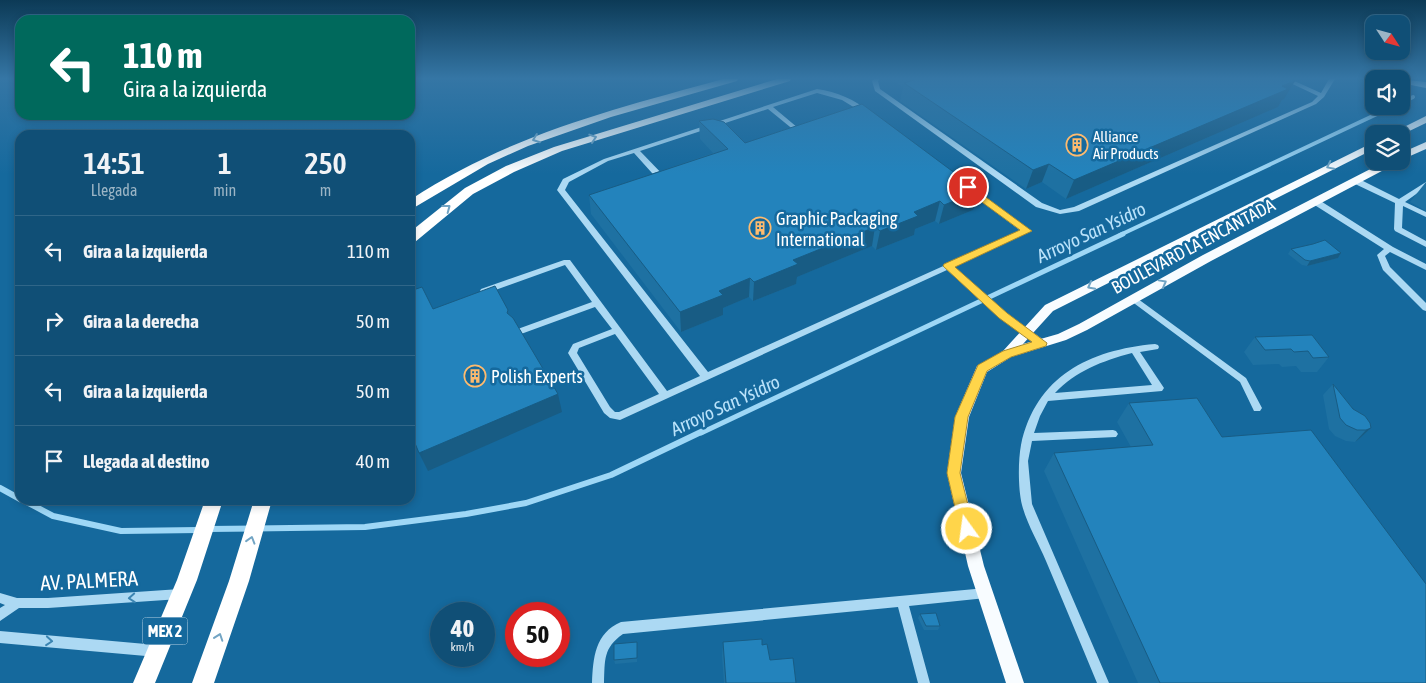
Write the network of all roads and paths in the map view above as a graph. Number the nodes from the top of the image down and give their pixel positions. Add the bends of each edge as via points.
1 (623, 111) edge
2 (680, 111) edge
3 (757, 111) edge
4 (774, 111) edge
5 (865, 111) edge
6 (907, 111) edge
7 (1296, 111) edge
8 (872, 116) edge
9 (1426, 119) edge
10 (1410, 127) edge
11 (805, 136) edge
12 (1426, 144) edge
13 (1365, 149) edge
14 (635, 150) junction
15 (1410, 152) edge
16 (1377, 170) edge
17 (957, 179) edge
18 (1356, 181) junction
19 (666, 182) edge
20 (1426, 184) edge
21 (415, 202) edge
22 (1316, 202) junction
23 (1399, 203) junction
24 (1426, 215) edge
25 (415, 235) edge
26 (1426, 244) edge
27 (1390, 249) junction
28 (948, 266) junction
29 (1426, 267) edge
30 (479, 293) edge
31 (1134, 299) junction
32 (597, 303) junction
33 (1426, 308) edge
34 (617, 330) junction
35 (518, 332) edge
36 (1025, 332) junction
37 (1042, 343) junction
38 (1155, 347) dead end
39 (1134, 349) junction
40 (1007, 354) junction
41 (706, 377) junction
42 (665, 395) junction
43 (1045, 398) junction
44 (1257, 408) dead end
45 (1113, 434) dead end
46 (1028, 437) junction
47 (212, 505) edge
48 (262, 505) edge
49 (184, 587) junction
50 (986, 593) junction
51 (0, 598) edge
52 (902, 601) junction
53 (17, 603) junction
54 (0, 615) edge
55 (0, 637) edge
56 (157, 651) junction
57 (144, 683) edge
58 (203, 683) edge
59 (598, 683) edge
60 (924, 683) edge
61 (1015, 683) edge
62 (1103, 683) edge

1 -> 21 highway via 532,141 433,189
25 -> 2 highway via 469,191 518,166 558,149
3 - 14 street
4 - 11 street
5 - 8 street
6 - 7 street via 1038,205 1060,212 1076,209
9 - 10 main road
12 - 15 main road
13 -> 36 main road, BOULEVARD LA ENCANTADA via 1049,308
14 - 19 street
14 - 41 street via 606,160 566,181 561,190
16 - 18 main road, BOULEVARD LA ENCANTADA
17 - 28 street via 1027,231
18 - 22 main road, BOULEVARD LA ENCANTADA
18 - 23 street
20 - 23 street
22 - 27 street
31 -> 22 main road, BOULEVARD LA ENCANTADA
23 - 24 street
23 - 26 street via 1398,229
27 - 29 street
27 - 33 street via 1380,255 1386,268
28 - 36 street
28 - 41 street
30 - 32 street via 567,262
31 - 37 main road, BOULEVARD LA ENCANTADA via 1083,328
31 - 44 street via 1243,380
32 - 34 street
32 - 35 street
34 - 42 street
34 - 42 street via 576,346 572,353 607,410 620,416
36 - 37 street
36 - 40 main road, BOULEVARD LA ENCANTADA
37 - 40 main road, BOULEVARD LA ENCANTADA
38 - 39 street
39 - 43 street via 1103,356 1064,378
39 - 43 street via 1159,388
40 - 50 main road, BOULEVARD LA ENCANTADA via 982,368 962,417 954,473 976,566
41 - 42 street
43 - 46 street
45 - 46 street
46 - 62 street via 1023,461 1027,504
47 - 49 highway, MEX 2
58 -> 48 highway
49 -> 53 street, AV. PALMERA via 48,603
49 - 56 highway, MEX 2
50 - 52 street
50 - 61 main road, BOULEVARD LA ENCANTADA
51 - 53 street, AV. PALMERA
52 - 59 street via 621,628 606,638 599,659
52 - 60 street
53 - 54 street
55 -> 56 street
56 - 57 highway, MEX 2

